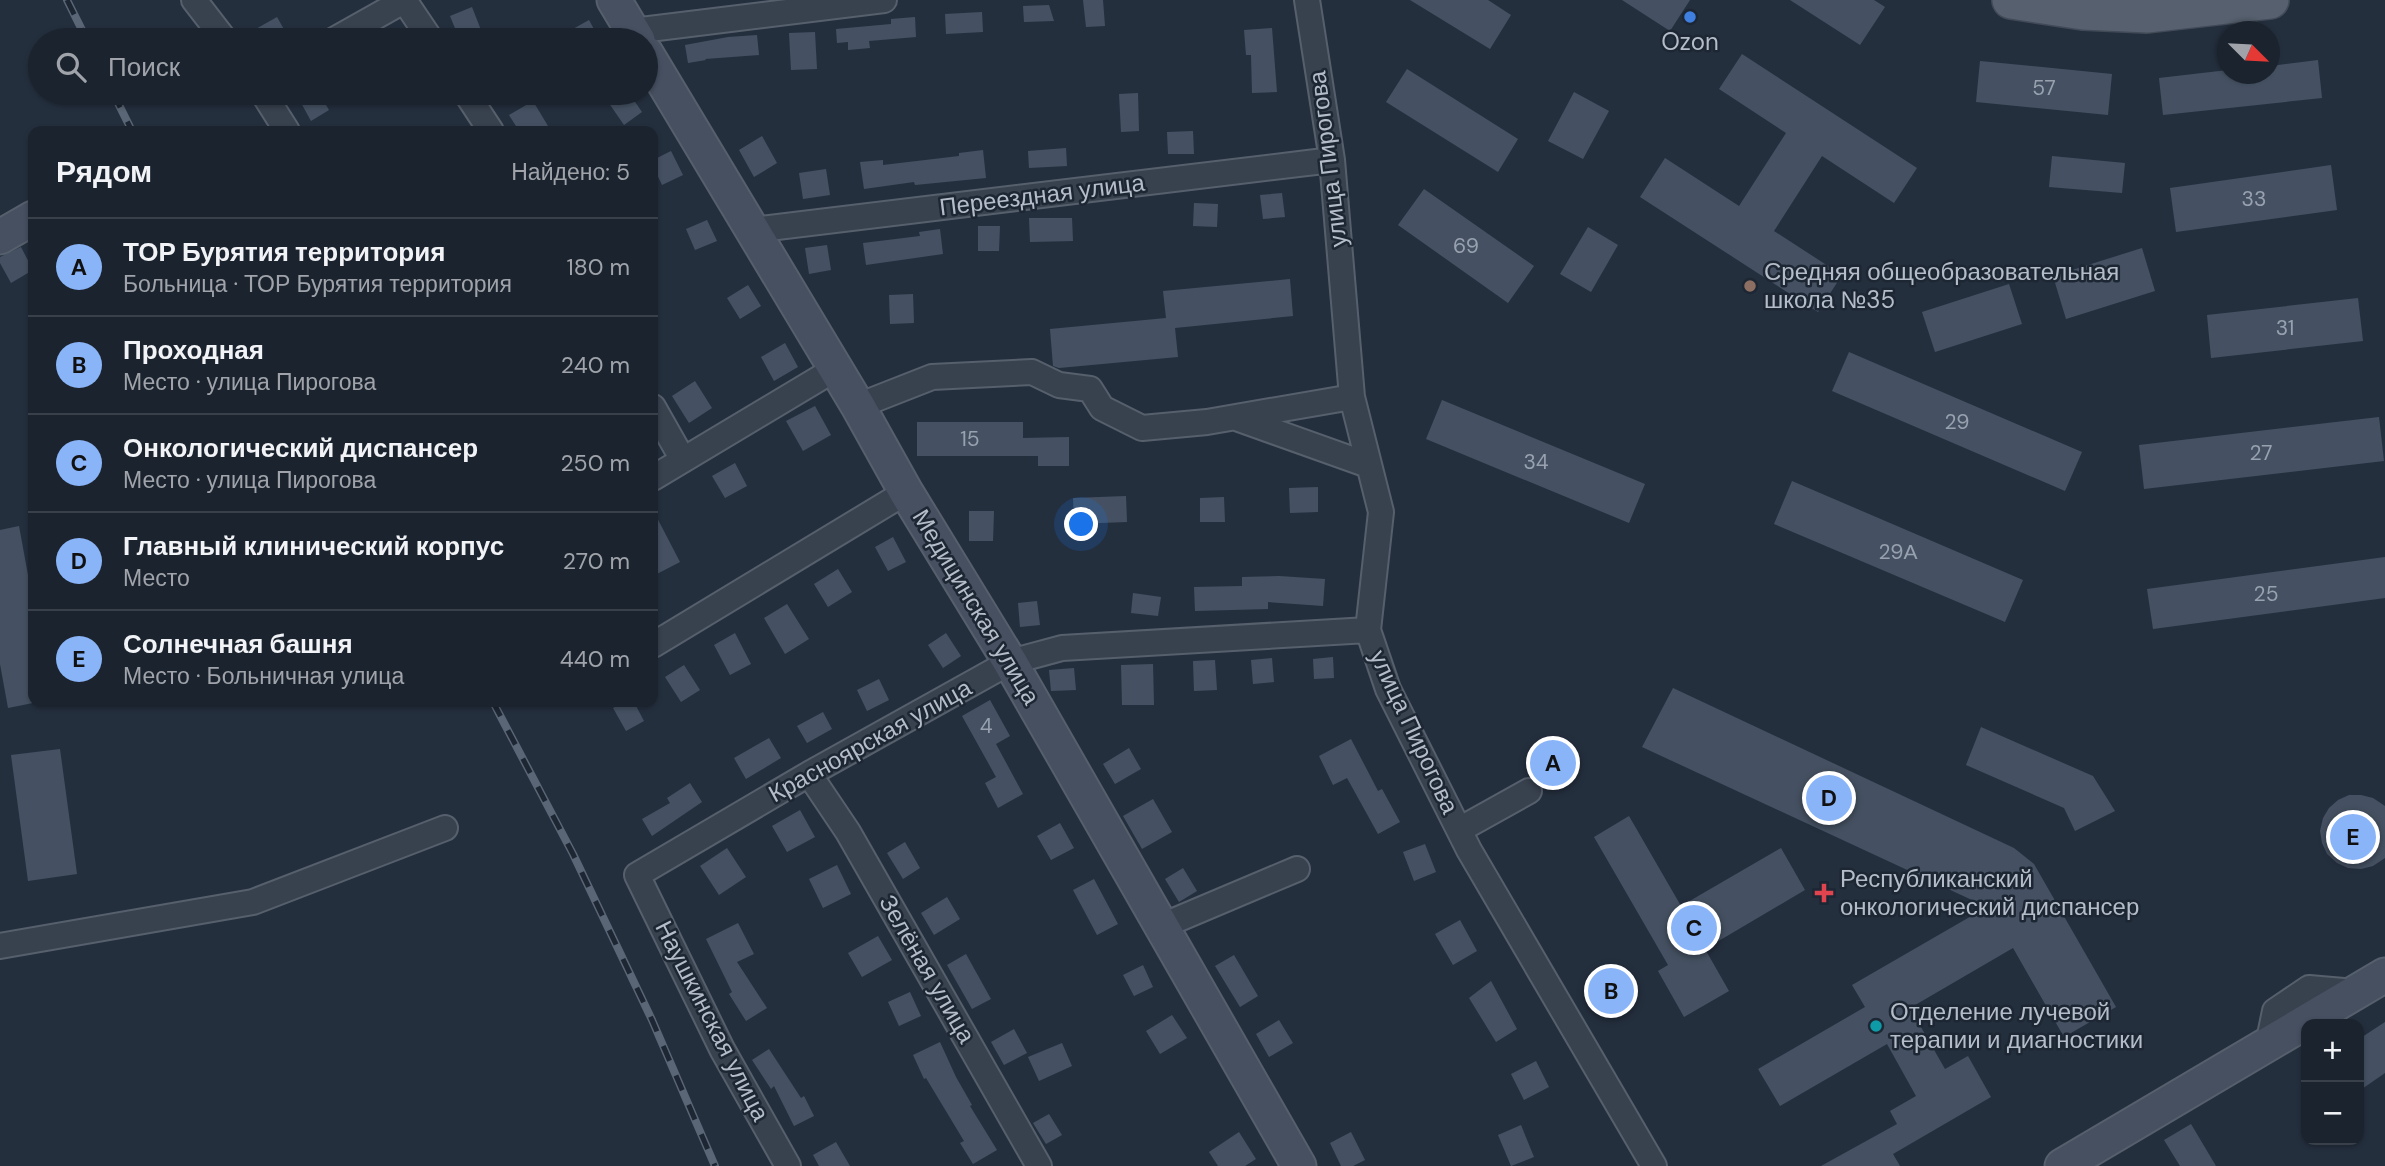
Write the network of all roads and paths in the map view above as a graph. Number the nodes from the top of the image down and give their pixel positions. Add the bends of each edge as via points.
1 (194, 0) edge
2 (405, 0) edge
3 (614, 0) edge
4 (884, 0) edge
5 (1307, 0) edge
6 (2011, 0) edge
7 (2270, 0) edge
8 (216, 28) edge
9 (355, 28) edge
10 (423, 28) edge
11 (631, 28) edge
12 (658, 38) edge
13 (658, 72) edge
14 (271, 105) edge
15 (474, 105) edge
16 (284, 126) edge
17 (488, 126) edge
18 (1332, 160) junction
19 (28, 221) edge
20 (753, 230) junction
21 (0, 237) edge
22 (835, 369) junction
23 (1352, 397) junction
24 (858, 406) junction
25 (658, 417) edge
26 (1235, 418) junction
27 (683, 460) junction
28 (1368, 465) junction
29 (658, 475) edge
30 (906, 492) junction
31 (1368, 629) junction
32 (658, 642) edge
33 (1010, 662) junction
34 (810, 774) junction
35 (1530, 791) dead end
36 (445, 828) dead end
37 (1459, 830) junction
38 (1297, 869) dead end
39 (637, 875) joint
40 (1162, 926) junction
41 (0, 946) edge
42 (2385, 975) edge
43 (788, 1166) edge
44 (1039, 1166) edge
45 (1299, 1166) edge
46 (1654, 1166) edge
47 (2062, 1166) edge

1 - 8 street
2 - 9 street
2 - 10 street
3 - 11 street, Медицинская улица
4 - 12 street
5 - 18 street, улица Пирогова
6 - 7 main road via 2083,11 2147,14
13 - 20 street, Медицинская улица
14 - 16 street
15 - 17 street
18 - 20 street, Переездная улица
18 - 23 street, улица Пирогова
19 - 21 street
20 - 22 street, Медицинская улица
22 - 24 street, Медицинская улица
22 - 27 street
23 - 26 street
23 - 28 street, улица Пирогова
24 - 26 street via 932,377 1032,372 1059,385 1090,389 1102,408 1142,428
24 - 30 street, Медицинская улица
25 - 27 street
26 - 28 street
27 - 29 street
28 - 31 street, улица Пирогова via 1381,512
30 - 32 street
30 - 33 street, Медицинская улица
31 - 33 street, Красноярская улица via 1062,648
31 - 37 street, улица Пирогова via 1388,689
33 - 34 street, Красноярская улица
33 - 40 street, Медицинская улица
34 - 39 street, Красноярская улица
34 - 44 street, Зелёная улица via 848,832
35 - 37 street
36 - 41 street via 253,902
37 - 46 street, улица Пирогова
38 - 40 street
39 - 43 street, Наушкинская улица via 722,1049
40 - 45 street, Медицинская улица
42 - 47 street

